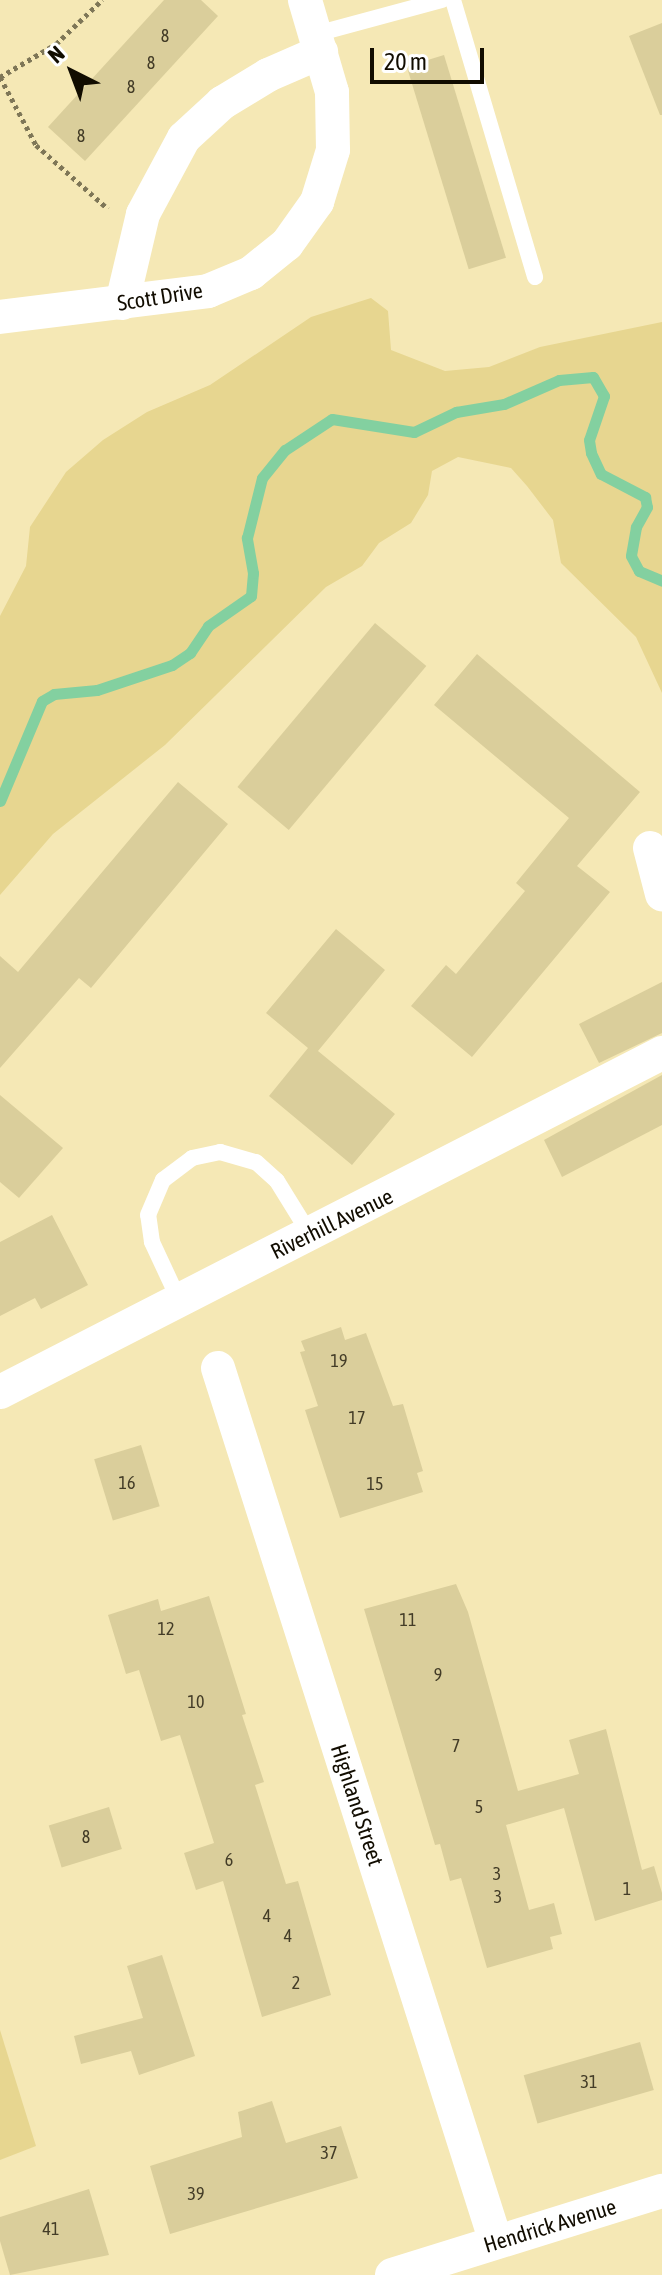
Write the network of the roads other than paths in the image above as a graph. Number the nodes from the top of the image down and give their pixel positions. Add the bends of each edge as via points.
1 (305, 0) edge
2 (442, 0) edge
3 (453, 0) edge
4 (318, 43) junction
5 (535, 277) dead end
6 (122, 303) junction
7 (0, 317) edge
8 (650, 848) dead end
9 (662, 894) edge
10 (662, 1053) edge
11 (311, 1236) junction
12 (178, 1298) junction
13 (218, 1368) dead end
14 (0, 1392) edge
15 (662, 2191) edge
16 (496, 2242) junction
17 (392, 2275) edge

1 - 4 street, Scott Drive
2 - 4 lane
3 - 5 lane
4 - 6 street via 196,126 169,158 140,228
4 - 6 street, Scott Drive via 332,92 333,150 327,179 303,225 270,260 228,283 181,297
6 - 7 street, Scott Drive
8 - 9 street
10 - 11 street, Riverhill Avenue
11 - 12 street, Riverhill Avenue
11 - 12 lane via 277,1181 256,1162 220,1152 192,1158 163,1180 148,1215 152,1242
12 - 14 street, Riverhill Avenue
13 - 16 street, Highland Street
15 - 16 street, Hendrick Avenue
16 - 17 street, Hendrick Avenue

